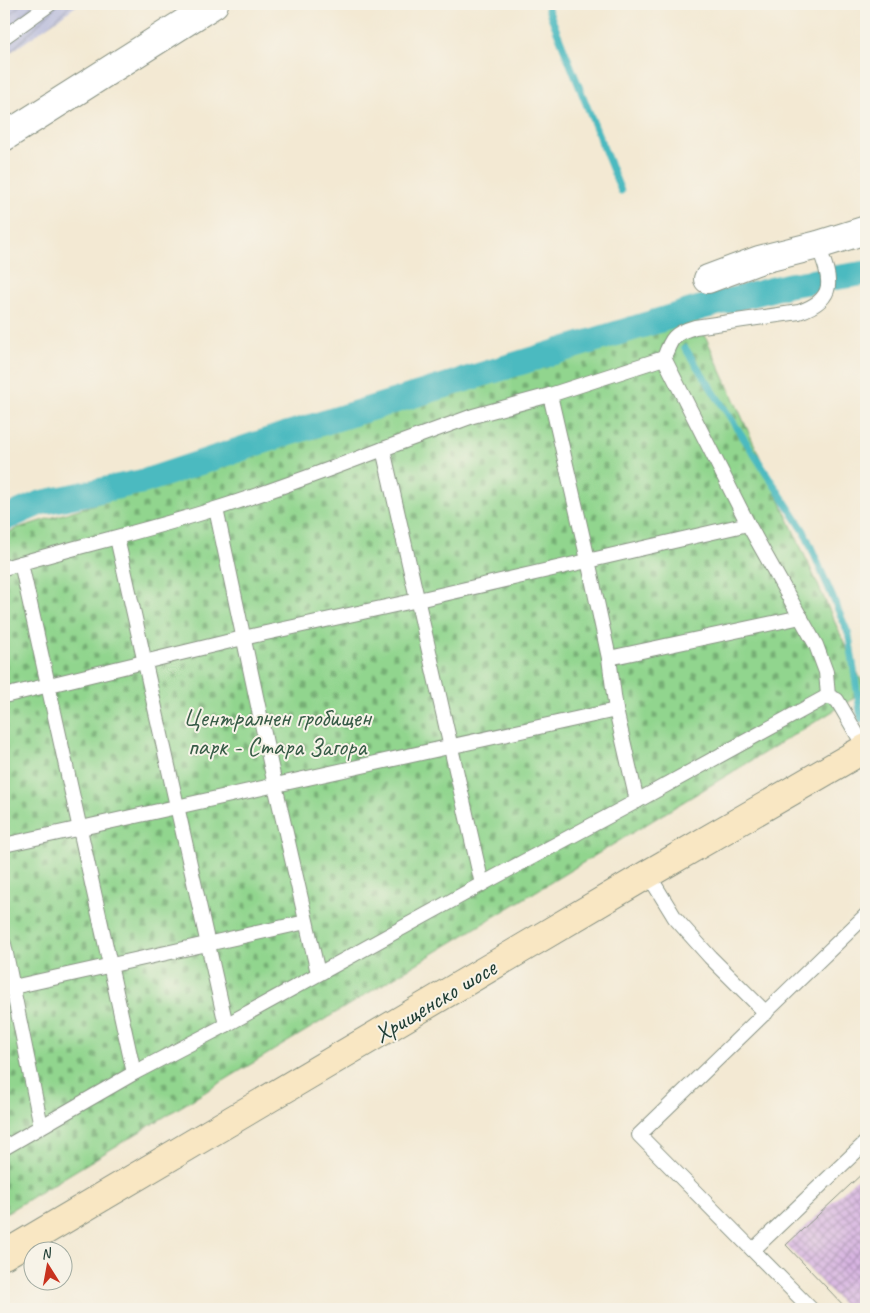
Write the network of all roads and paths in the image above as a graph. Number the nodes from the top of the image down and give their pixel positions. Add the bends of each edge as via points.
1 (50, 4) edge
2 (214, 4) edge
3 (4, 37) edge
4 (4, 137) edge
5 (866, 230) edge
6 (825, 266) junction
7 (708, 279) dead end
8 (664, 358) junction
9 (550, 395) junction
10 (383, 449) junction
11 (216, 509) junction
12 (748, 524) junction
13 (116, 538) junction
14 (588, 560) junction
15 (21, 563) junction
16 (4, 568) edge
17 (418, 600) junction
18 (801, 617) junction
19 (243, 638) junction
20 (609, 658) junction
21 (144, 662) junction
22 (48, 686) junction
23 (4, 696) edge
24 (828, 696) junction
25 (616, 710) junction
26 (450, 747) junction
27 (866, 748) edge
28 (275, 785) junction
29 (637, 801) junction
30 (177, 806) junction
31 (80, 827) junction
32 (4, 845) edge
33 (648, 874) junction
34 (482, 884) junction
35 (866, 915) edge
36 (306, 922) junction
37 (4, 944) edge
38 (208, 944) junction
39 (111, 966) junction
40 (318, 972) junction
41 (8, 988) edge
42 (766, 1013) junction
43 (226, 1025) junction
44 (134, 1072) junction
45 (41, 1126) junction
46 (866, 1142) edge
47 (4, 1148) edge
48 (753, 1250) junction
49 (4, 1254) edge
50 (811, 1309) edge

1 - 3 lane
2 - 4 street
5 - 6 street
6 - 7 street via 759,260
6 - 8 lane via 827,292 812,308 680,331 670,340
8 - 9 lane
8 - 12 lane
9 - 10 lane via 473,416
9 - 14 lane
10 - 11 lane
10 - 17 lane
11 - 13 lane
11 - 19 lane
12 - 14 lane
12 - 18 lane
13 - 15 lane
13 - 21 lane
14 - 17 lane
14 - 20 lane
15 - 16 lane
15 - 22 lane
17 - 19 lane
17 - 26 lane
18 - 20 lane
18 - 24 lane via 826,672
19 - 21 lane
19 - 28 lane
20 - 25 lane
21 - 22 lane
21 - 30 lane
22 - 23 lane
22 - 31 lane
24 - 27 lane via 837,700
24 - 29 lane
25 - 26 lane
25 - 29 lane
26 - 28 lane
26 - 34 lane
27 - 33 street, Хрищенско шосе
28 - 30 lane
28 - 36 lane
29 - 34 lane
30 - 31 lane
30 - 38 lane
31 - 32 lane
31 - 39 lane
33 - 42 lane via 675,918
33 - 49 street, Хрищенско шосе
34 - 40 lane
35 - 42 lane
36 - 38 lane
36 - 40 lane
37 - 41 lane
38 - 39 lane
38 - 43 lane
39 - 41 lane
39 - 44 lane
40 - 43 lane
41 - 45 lane
42 - 48 lane via 639,1135
43 - 44 lane
44 - 45 lane
45 - 47 lane
46 - 48 lane
48 - 50 lane

